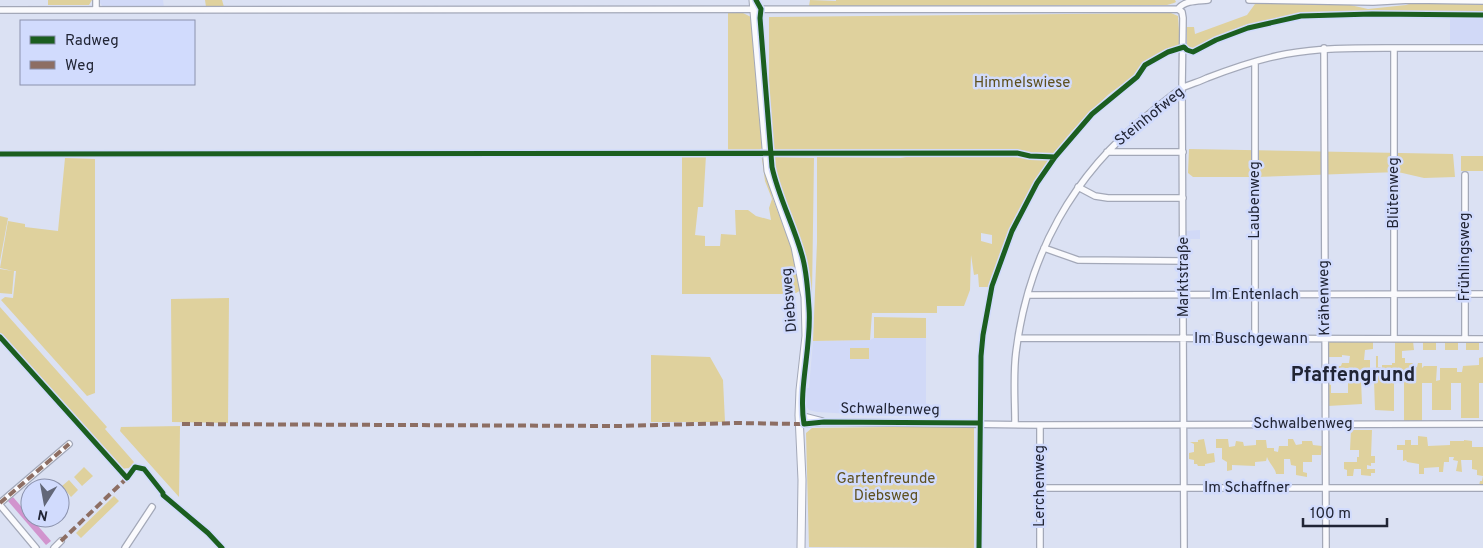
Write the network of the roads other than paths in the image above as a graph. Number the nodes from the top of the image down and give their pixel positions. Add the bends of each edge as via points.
1 (96, 0) edge
2 (753, 0) edge
3 (1208, 0) edge
4 (1249, 0) edge
5 (1483, 1) edge
6 (96, 9) junction
7 (754, 9) junction
8 (1178, 9) junction
9 (0, 10) edge
10 (1324, 48) junction
11 (1394, 48) junction
12 (1483, 48) edge
13 (1254, 62) junction
14 (1182, 89) junction
15 (1107, 152) junction
16 (1183, 152) junction
17 (1465, 175) dead end
18 (1078, 187) junction
19 (1183, 198) junction
20 (1044, 248) junction
21 (1184, 261) junction
22 (1394, 294) junction
23 (1465, 294) junction
24 (1483, 294) edge
25 (1028, 295) junction
26 (1184, 295) junction
27 (1255, 295) junction
28 (1325, 295) junction
29 (1019, 338) junction
30 (1184, 338) junction
31 (1255, 339) junction
32 (1326, 339) junction
33 (1394, 339) junction
34 (1465, 339) junction
35 (1483, 339) edge
36 (799, 415) junction
37 (824, 422) junction
38 (802, 424) junction
39 (1014, 424) junction
40 (1184, 424) junction
41 (1325, 424) junction
42 (1483, 424) edge
43 (1040, 425) junction
44 (69, 444) dead end
45 (1041, 488) junction
46 (1184, 488) junction
47 (1326, 488) junction
48 (1483, 488) edge
49 (0, 504) edge
50 (152, 507) dead end
51 (61, 542) dead end
52 (36, 548) edge
53 (54, 548) edge
54 (125, 548) edge
55 (801, 548) edge
56 (1040, 548) edge
57 (1184, 548) edge
58 (1326, 548) edge

1 - 6 street
2 - 7 main road, Diebsweg
3 - 8 street via 1187,2
4 - 5 street
6 - 7 street
6 - 9 street
7 - 8 street
7 - 36 main road, Diebsweg via 768,171 795,247 804,297 806,336
8 - 14 street, Marktstraße via 1183,15
10 - 11 street, Steinhofweg
10 - 13 street, Steinhofweg
10 - 28 street, Krähenweg
11 - 12 street, Steinhofweg
11 - 22 street, Blütenweg
13 - 14 street, Steinhofweg
13 - 27 street, Laubenweg
14 - 15 street, Steinhofweg
14 - 16 street, Marktstraße
15 - 16 street
15 - 18 street, Steinhofweg
16 - 19 street, Marktstraße
17 - 23 street, Frühlingsweg
18 - 19 street via 1095,196 1108,198
18 - 20 street, Steinhofweg
19 - 21 street, Marktstraße
20 - 21 street via 1078,260
20 - 25 street, Steinhofweg
21 - 26 street, Marktstraße
22 - 23 street, Im Entenlach
22 - 28 street, Im Entenlach
22 - 33 street, Blütenweg
23 - 24 street, Im Entenlach
23 - 34 street, Frühlingsweg
25 - 26 street, Im Entenlach
25 - 29 street, Steinhofweg
26 - 27 street, Im Entenlach
26 - 30 street, Marktstraße
27 - 28 street, Im Entenlach
27 - 31 street, Laubenweg
28 - 32 street, Krähenweg
29 - 30 street, Im Buschgewann
29 - 39 street, Steinhofweg
30 - 31 street, Im Buschgewann
30 - 40 street, Marktstraße
31 - 32 street, Im Buschgewann
32 - 33 street, Im Buschgewann
32 - 41 street, Krähenweg
33 - 34 street, Im Buschgewann
34 - 35 street, Im Buschgewann
36 - 37 street, Schwalbenweg
36 - 38 main road, Diebsweg
37 - 38 street, Schwalbenweg
37 - 39 street, Schwalbenweg
38 - 55 main road, Diebsweg
39 - 43 street, Schwalbenweg
40 - 41 street, Schwalbenweg
40 - 43 street, Schwalbenweg
40 - 46 street, Marktstraße
41 - 42 street, Schwalbenweg
41 - 47 street, Krähenweg
43 - 45 street, Lerchenweg
44 - 49 street
45 - 46 street, Im Schaffner
45 - 56 street, Lerchenweg
46 - 47 street, Im Schaffner
46 - 57 street, Marktstraße
47 - 48 street, Im Schaffner
47 - 58 street, Krähenweg
49 - 52 street
50 - 54 street
51 - 53 street

